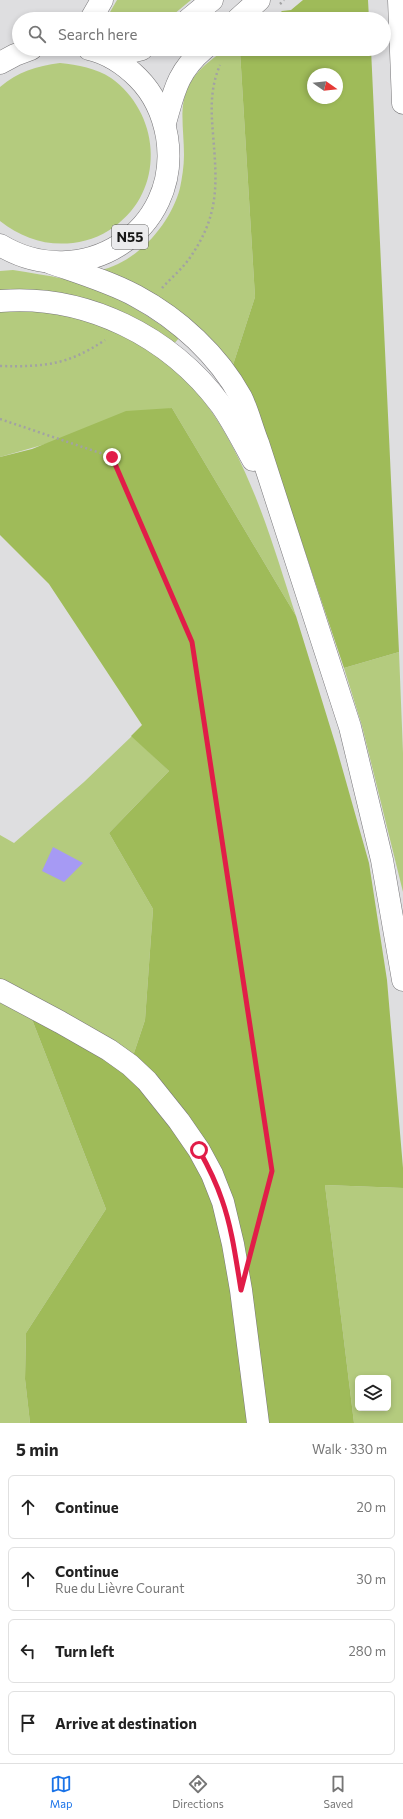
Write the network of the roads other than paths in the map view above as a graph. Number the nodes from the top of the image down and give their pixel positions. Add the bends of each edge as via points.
1 (102, 0) edge
2 (212, 0) edge
3 (259, 0) edge
4 (399, 0) edge
5 (95, 12) edge
6 (197, 12) edge
7 (246, 12) edge
8 (14, 56) edge
9 (115, 56) edge
10 (195, 56) edge
11 (111, 57) joint
12 (0, 63) edge
13 (403, 103) edge
14 (165, 123) junction
15 (4, 251) edge
16 (51, 263) junction
17 (0, 301) edge
18 (274, 498) junction
19 (403, 980) edge
20 (0, 990) edge
21 (258, 1423) edge

1 - 5 main road
2 - 6 main road
3 - 7 main road
4 - 13 main road
8 - 12 main road
9 - 11 main road
10 - 14 main road, N55 via 178,79
11 - 14 main road, N55 via 145,85 157,103
14 - 16 main road, N55 via 169,149 167,176 159,201 144,223 126,242 103,255 77,262
15 - 16 main road, N55
16 - 18 main road via 136,296 162,312 193,337 222,366 242,398
17 - 18 main road via 49,302 81,308 118,320 149,338 178,359 221,406
18 - 19 main road via 350,727 382,860
20 - 21 main road via 109,1050 130,1065 147,1081 199,1150 223,1202 233,1244

